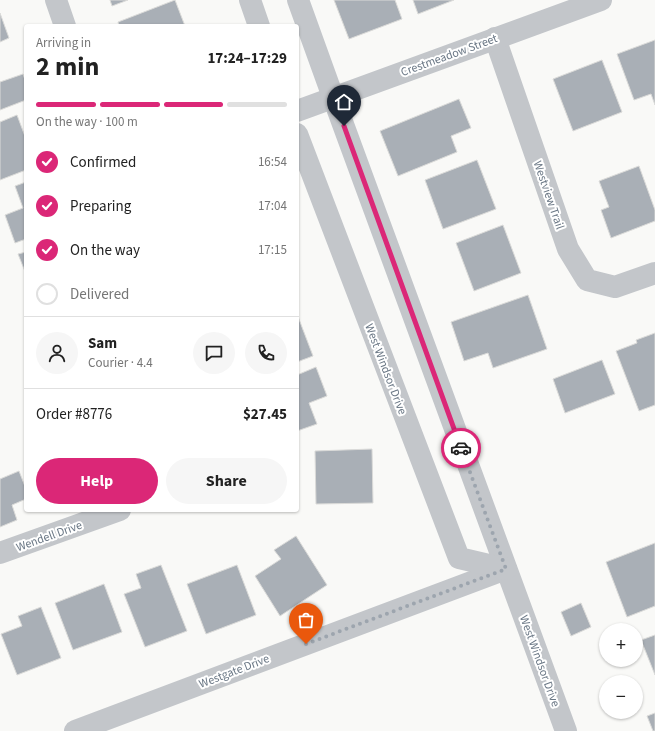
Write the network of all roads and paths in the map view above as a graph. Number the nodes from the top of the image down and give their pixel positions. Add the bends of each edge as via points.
1 (56, 0) edge
2 (250, 0) edge
3 (298, 0) edge
4 (601, 0) edge
5 (64, 24) edge
6 (258, 24) edge
7 (495, 38) junction
8 (333, 97) junction
9 (299, 110) edge
10 (299, 139) edge
11 (655, 273) edge
12 (114, 512) edge
13 (0, 553) edge
14 (506, 569) junction
15 (75, 731) edge
16 (566, 731) edge

1 - 5 street
2 - 6 street
3 - 8 street, West Windsor Drive
4 - 7 street, Crestmeadow Street
7 - 8 street, Crestmeadow Street
7 - 11 street, Westview Trail via 568,249 588,280 615,287
8 - 9 street, Crestmeadow Street
8 - 14 street, West Windsor Drive
10 - 14 street, West Windsor Drive via 459,558
12 - 13 street, Wendell Drive
14 - 15 street, Westgate Drive
14 - 16 street, West Windsor Drive

